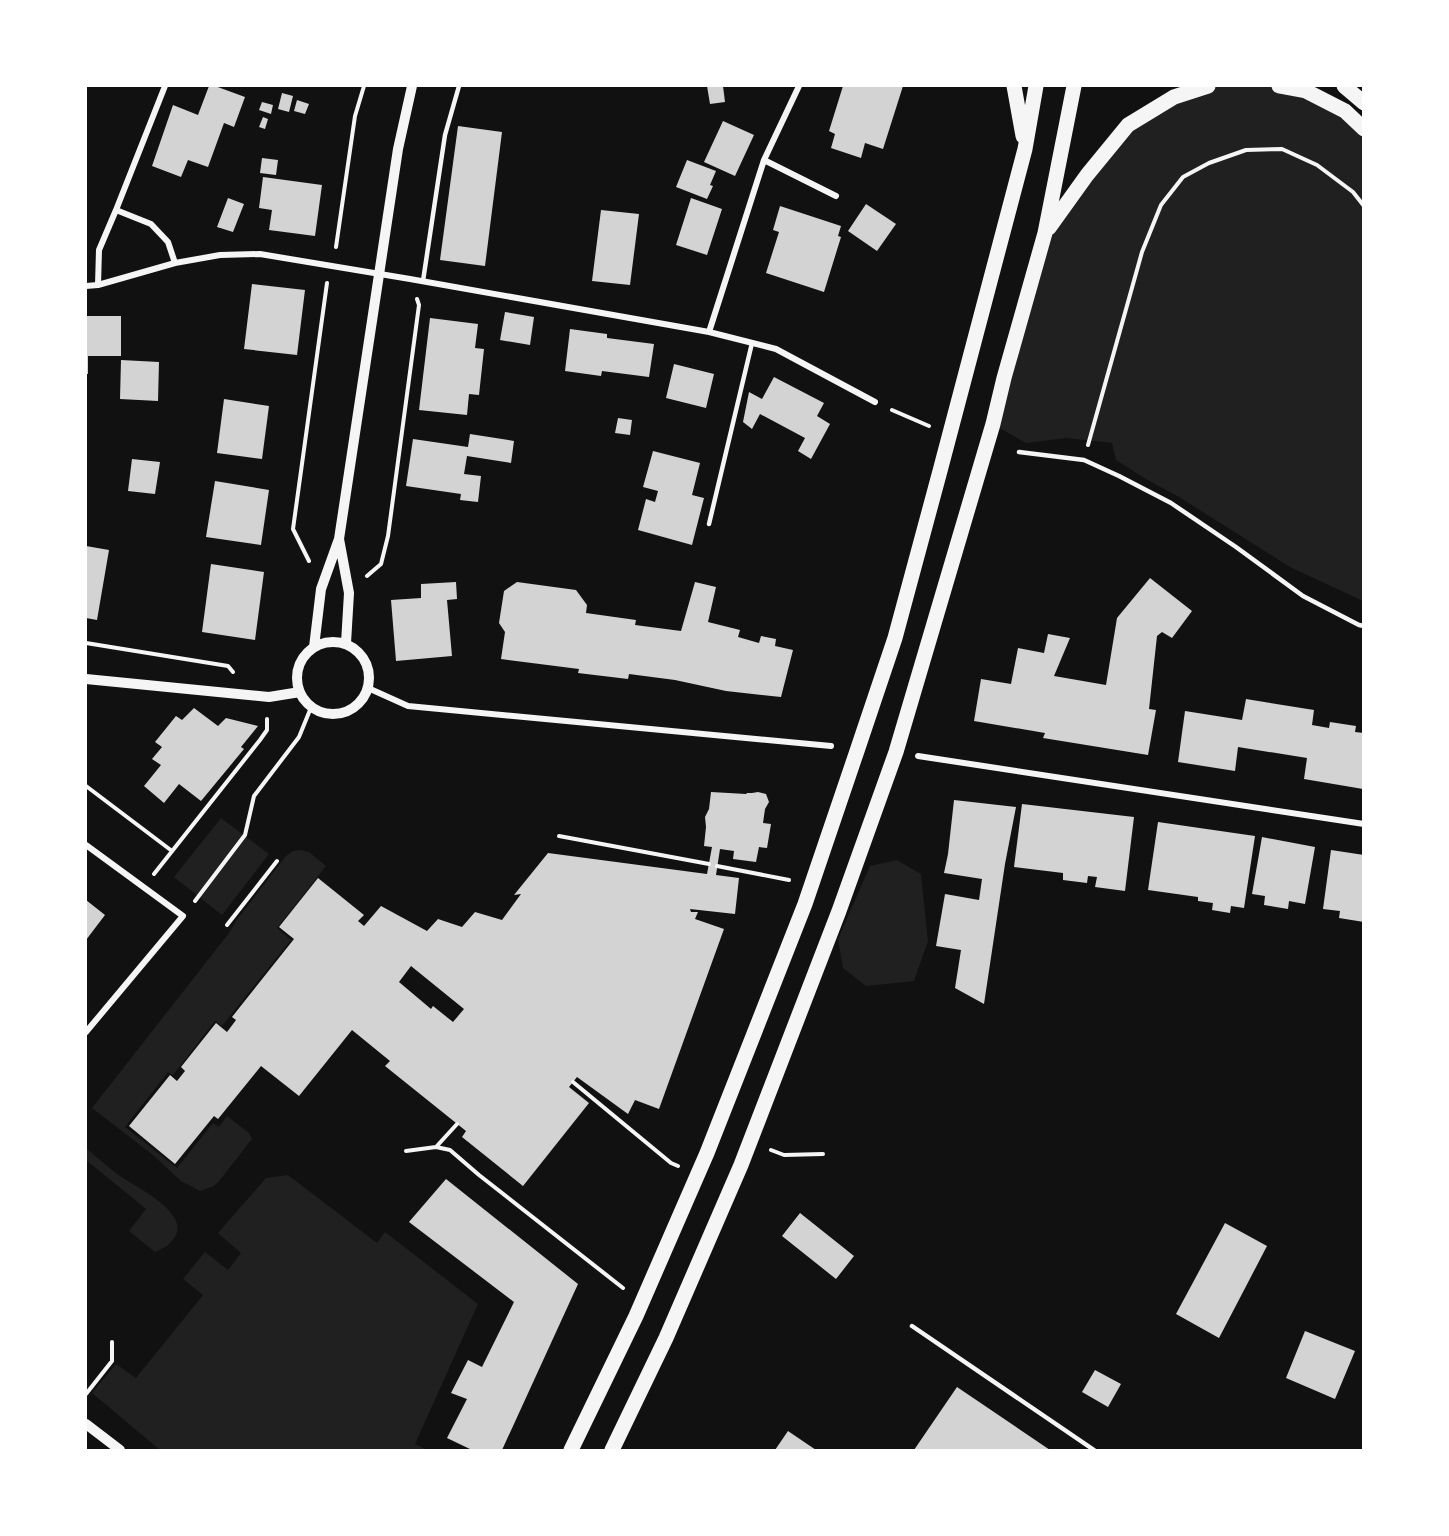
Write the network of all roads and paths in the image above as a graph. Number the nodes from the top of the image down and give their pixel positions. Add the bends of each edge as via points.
1 (165, 86) edge
2 (364, 86) edge
3 (412, 86) edge
4 (459, 86) edge
5 (799, 86) edge
6 (1014, 86) edge
7 (1036, 86) edge
8 (1074, 86) edge
9 (1208, 86) edge
10 (1280, 86) edge
11 (1344, 86) edge
12 (1364, 102) edge
13 (1364, 129) edge
14 (1025, 149) junction
15 (764, 160) junction
16 (836, 196) dead end
17 (1364, 206) edge
18 (116, 210) junction
19 (1045, 233) junction
20 (175, 263) junction
21 (332, 266) junction
22 (378, 273) junction
23 (423, 281) junction
24 (98, 285) junction
25 (86, 286) edge
26 (419, 305) dead end
27 (709, 332) junction
28 (752, 343) junction
29 (875, 402) joint
30 (937, 429) dead end
31 (1019, 452) dead end
32 (1084, 460) junction
33 (709, 524) dead end
34 (339, 539) junction
35 (381, 564) dead end
36 (312, 566) dead end
37 (1364, 626) edge
38 (86, 643) edge
39 (346, 644) junction
40 (314, 647) junction
41 (228, 666) dead end
42 (86, 679) edge
43 (368, 688) junction
44 (300, 692) junction
45 (311, 706) junction
46 (267, 719) dead end
47 (831, 746) dead end
48 (918, 756) dead end
49 (86, 786) edge
50 (1364, 824) edge
51 (559, 836) dead end
52 (86, 845) edge
53 (172, 851) junction
54 (277, 861) dead end
55 (709, 864) dead end
56 (717, 866) dead end
57 (154, 875) dead end
58 (799, 882) dead end
59 (195, 901) dead end
60 (226, 925) dead end
61 (86, 1032) edge
62 (573, 1082) dead end
63 (457, 1124) dead end
64 (436, 1147) junction
65 (764, 1148) dead end
66 (406, 1151) dead end
67 (823, 1154) dead end
68 (682, 1168) dead end
69 (629, 1292) dead end
70 (912, 1326) dead end
71 (112, 1342) dead end
72 (86, 1394) edge
73 (86, 1424) edge
74 (120, 1450) edge
75 (571, 1450) edge
76 (612, 1450) edge
77 (1094, 1450) edge

1 - 18 street
2 - 21 path via 355,116
3 - 22 street
4 - 23 lane via 445,135
5 - 15 street
6 - 14 main road
7 - 14 main road
8 - 19 main road
9 - 19 main road via 1174,97 1128,125
10 - 13 main road via 1306,91 1346,111
11 - 12 main road
14 - 75 main road via 895,638 805,904 702,1164 636,1316
15 - 16 street
15 - 27 street
17 - 32 path via 1353,192 1317,165 1282,149 1246,150 1183,177 1161,205 1142,252
18 - 20 street via 151,224 168,242
18 - 24 street via 99,250
19 - 76 main road via 896,752 741,1165 666,1338
20 - 21 street via 220,255 260,254
20 - 24 street
21 - 22 street
21 - 36 path via 293,529
22 - 23 street
22 - 34 street
23 - 27 street
24 - 25 street
26 - 35 path
27 - 28 street
28 - 29 street via 776,349
28 - 33 lane
29 - 30 path
31 - 32 lane
32 - 37 lane via 1171,503 1302,596
34 - 39 street via 349,593
34 - 40 street via 321,589
38 - 41 path
39 - 40 street via 324,642
39 - 43 street via 356,649 368,666
40 - 44 street via 300,662
42 - 44 street via 269,697
43 - 45 street via 355,707 344,712 321,712
43 - 47 street via 408,706
44 - 45 street
45 - 59 path via 299,737 254,796 245,835
46 - 53 path via 267,730
48 - 50 street
49 - 53 path
51 - 55 path
52 - 61 street via 183,916
53 - 57 path
54 - 60 path
56 - 58 path
62 - 68 path
63 - 64 path
64 - 66 path
64 - 69 path via 450,1150
65 - 67 path via 784,1155
70 - 77 lane
71 - 72 path via 112,1361
73 - 74 street

